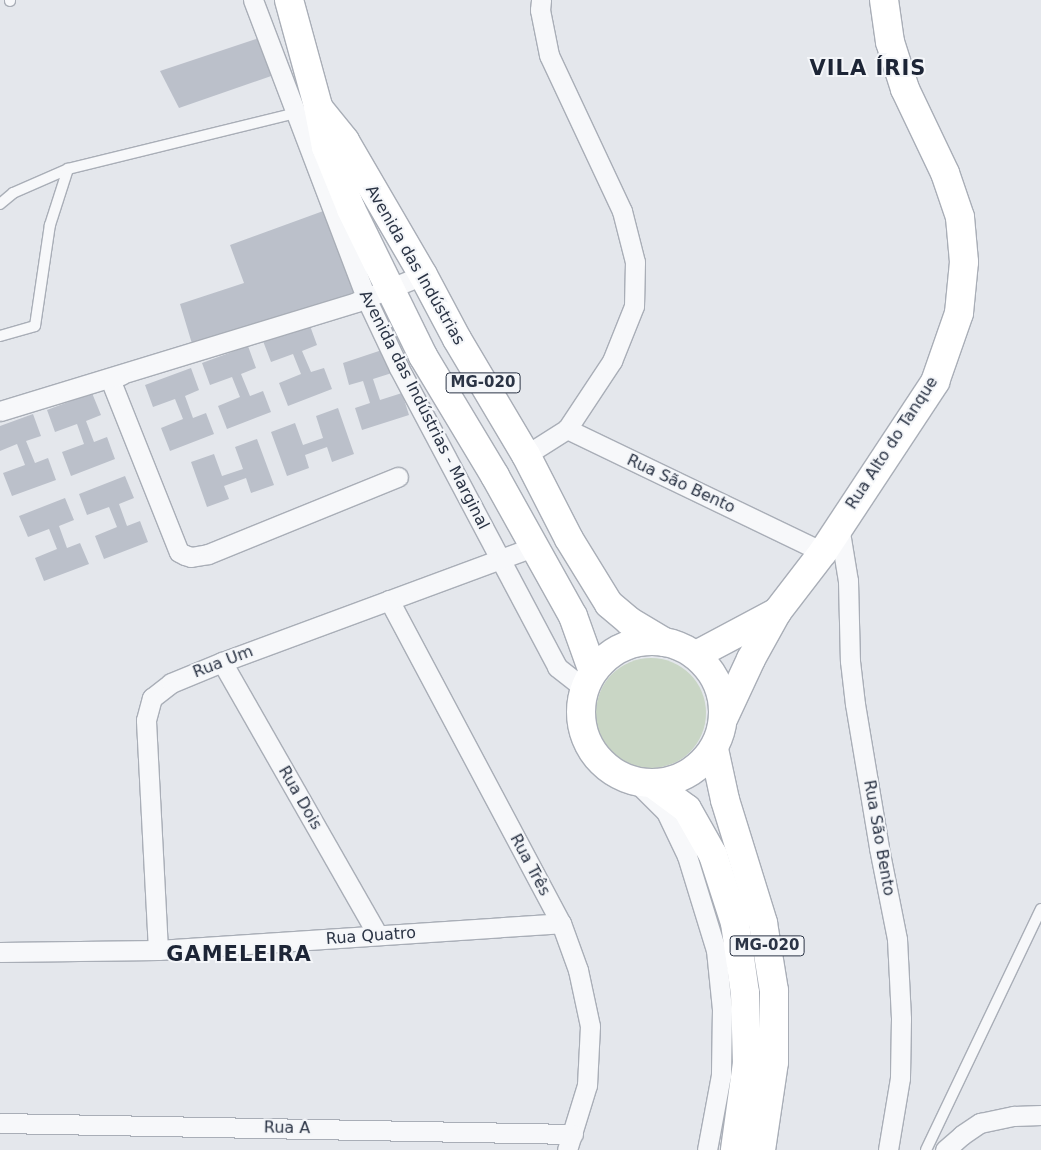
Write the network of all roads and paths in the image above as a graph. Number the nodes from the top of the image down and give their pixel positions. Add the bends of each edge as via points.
1 (253, 0) edge
2 (288, 0) edge
3 (541, 0) edge
4 (884, 0) edge
5 (307, 110) junction
6 (68, 170) junction
7 (0, 204) edge
8 (423, 275) junction
9 (378, 294) junction
10 (0, 336) edge
11 (122, 374) junction
12 (0, 411) edge
13 (567, 429) junction
14 (526, 455) junction
15 (398, 477) dead end
16 (839, 526) junction
17 (535, 546) junction
18 (824, 552) junction
19 (499, 558) junction
20 (389, 600) junction
21 (777, 612) junction
22 (664, 642) junction
23 (696, 655) junction
24 (222, 662) junction
25 (589, 680) junction
26 (724, 717) junction
27 (714, 749) junction
28 (644, 782) junction
29 (1041, 908) edge
30 (561, 923) junction
31 (378, 935) junction
32 (158, 950) junction
33 (0, 952) edge
34 (1041, 1115) edge
35 (0, 1123) edge
36 (570, 1142) edge
37 (707, 1150) edge
38 (735, 1150) edge
39 (761, 1150) edge
40 (888, 1150) edge
41 (926, 1150) edge
42 (945, 1150) edge

1 - 5 street
2 - 5 main road, Avenida das Indústrias / MG-020
3 - 13 street via 549,55 622,211 635,262 634,306 612,361
4 - 16 main road, Rua Alto do Tanque via 890,42 905,89 945,173 960,217 964,262 959,313 935,382
5 - 6 lane
5 - 8 main road, Avenida das Indústrias / MG-020 via 345,141
5 - 9 main road, Avenida das Indústrias / MG-020 via 318,149 352,209
6 - 7 lane via 12,193
6 - 10 lane via 50,225 35,326
8 - 9 street
8 - 14 main road, Avenida das Indústrias / MG-020
9 - 11 street
9 - 17 main road, Avenida das Indústrias / MG-020 via 423,356
9 - 19 street, Avenida das Indústrias - Marginal via 399,368
11 - 12 street
11 - 15 street via 110,379 179,552 185,555 208,554
13 - 14 street
13 - 18 street, Rua São Bento
14 - 22 main road, Avenida das Indústrias / MG-020 via 569,539 610,604
16 - 18 main road, Rua Alto do Tanque
16 - 40 street, Rua São Bento via 848,581 850,661 855,704 898,939 900,1078
17 - 19 street, Rua Um
17 - 25 main road, Avenida das Indústrias / MG-020 via 573,616
18 - 21 main road, Rua Alto do Tanque
19 - 20 street, Rua Um
19 - 25 street, Avenida das Indústrias - Marginal via 557,666
20 - 24 street, Rua Um
20 - 30 street, Rua Três
21 - 23 main road, Rua Alto do Tanque
21 - 26 main road, Rua Alto do Tanque
22 - 23 main road, MG-020
22 - 25 main road, MG-020 via 638,642 613,653
23 - 26 main road, MG-020 via 718,683
24 - 31 street, Rua Dois
24 - 32 street, Rua Um via 171,683 152,698 146,720
25 - 28 main road, MG-020 via 581,718 590,747 608,769
26 - 27 main road, MG-020
27 - 28 main road, MG-020 via 698,767 677,779
27 - 39 main road, MG-020 via 725,800 764,923 774,991 774,1062
28 - 37 street via 666,812 686,856 716,950 722,1009 721,1076
28 - 38 main road, MG-020 via 687,809 713,855 734,923 745,993 747,1063
29 - 41 lane
30 - 31 street, Rua Quatro
30 - 36 street, Rua Três via 578,970 590,1026 587,1085
31 - 32 street, Rua Quatro
32 - 33 street, Rua Quatro
34 - 42 street via 1014,1116 980,1124
35 - 36 street, Rua A

